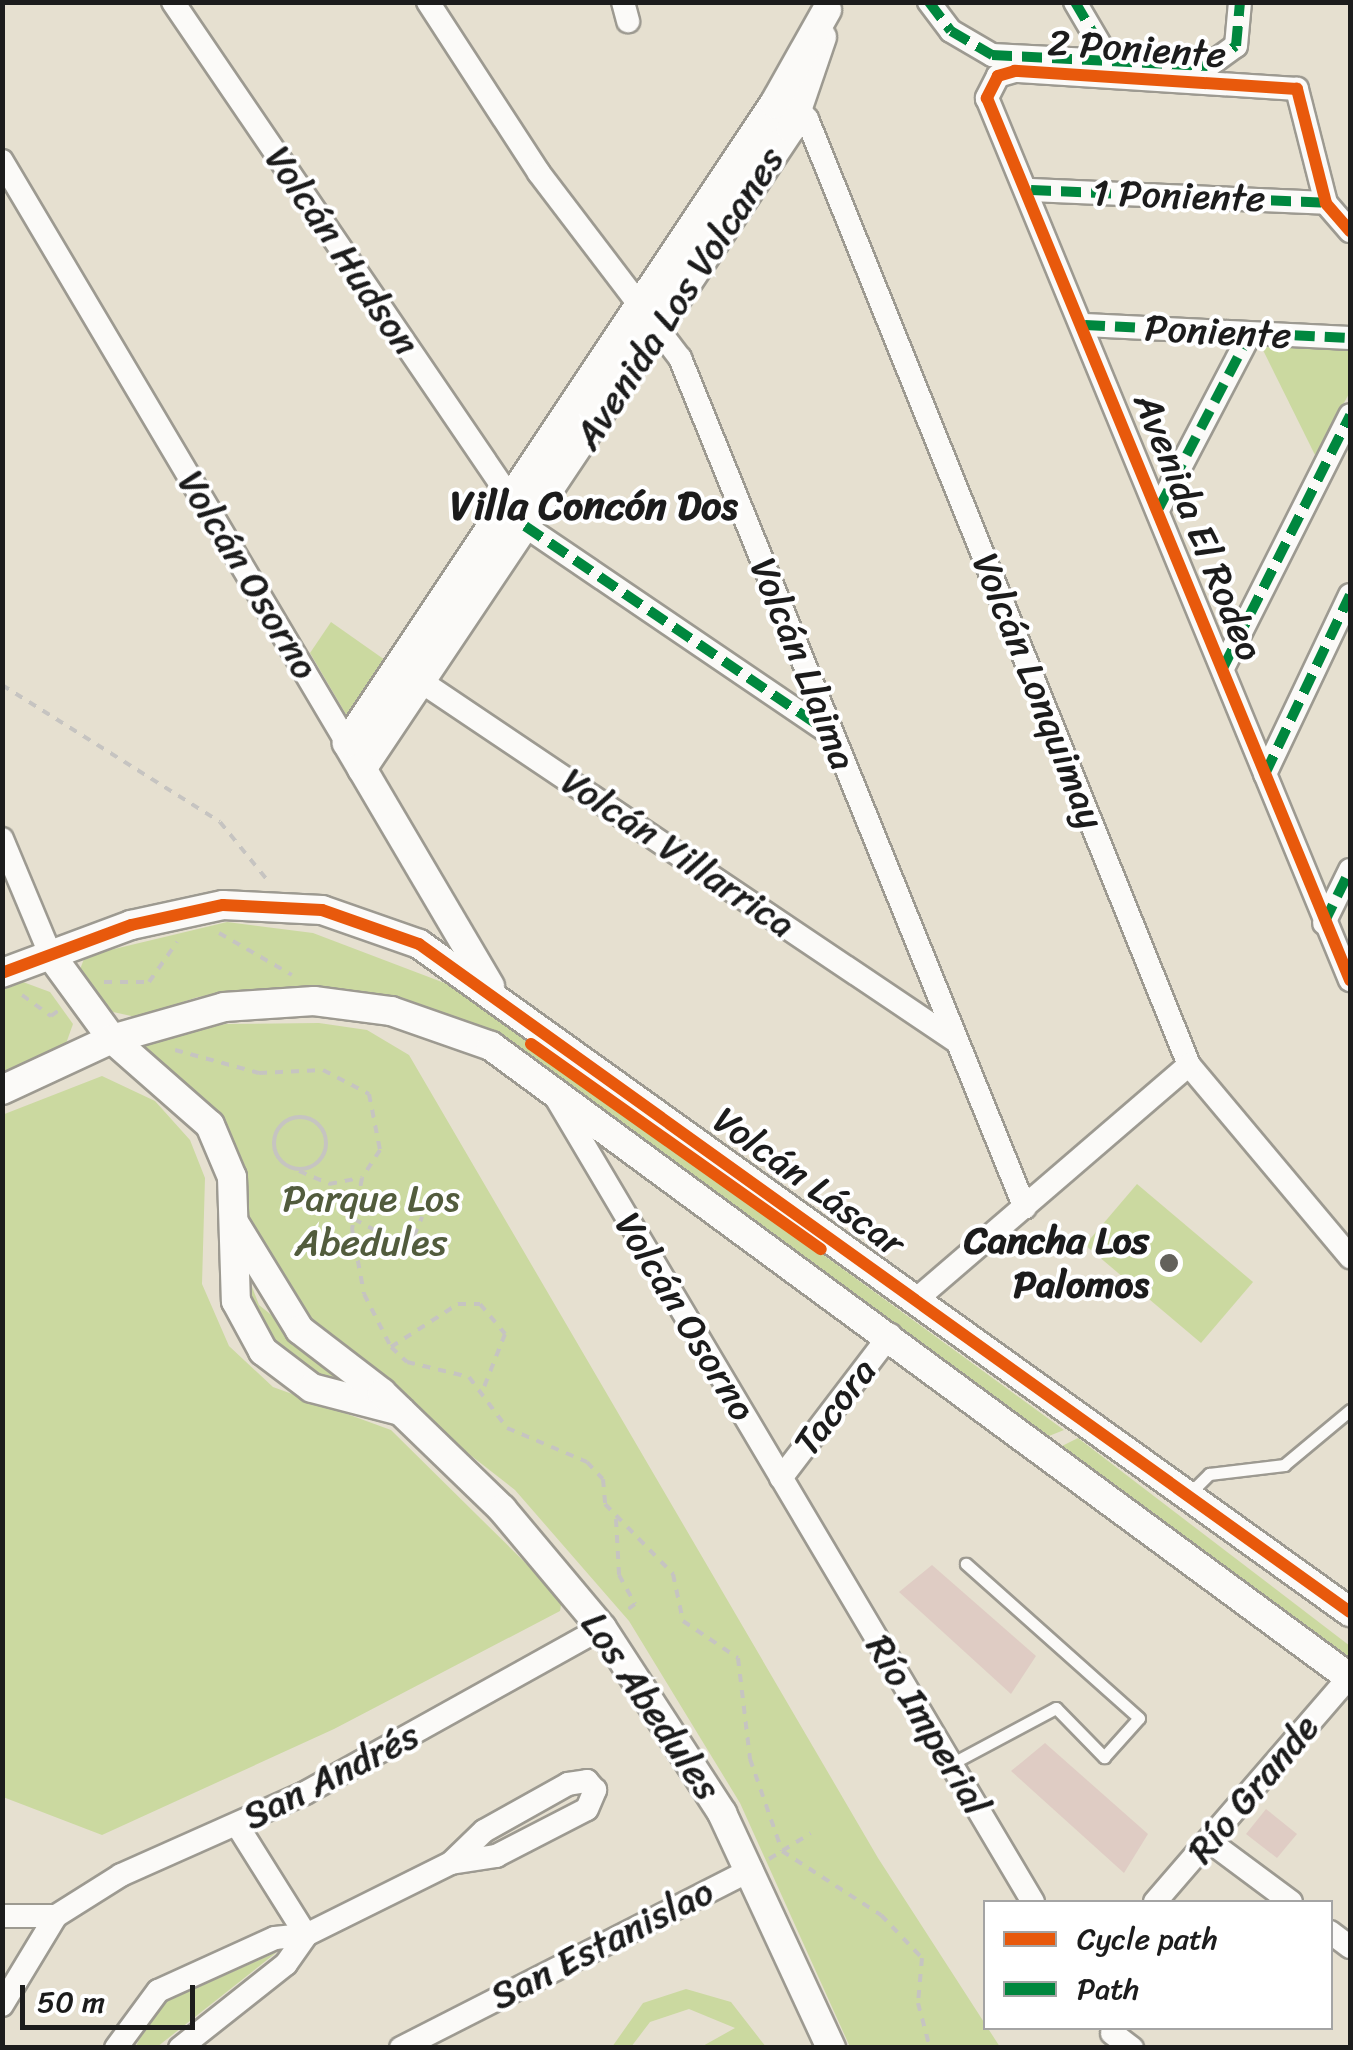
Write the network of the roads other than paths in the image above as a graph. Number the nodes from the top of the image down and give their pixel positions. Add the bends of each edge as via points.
1 (173, 2) edge
2 (428, 2) edge
3 (930, 2) edge
4 (1075, 2) edge
5 (1240, 2) edge
6 (827, 6) edge
7 (1109, 60) junction
8 (987, 98) joint
9 (791, 100) junction
10 (2, 161) edge
11 (1031, 190) junction
12 (1326, 203) junction
13 (1350, 231) edge
14 (648, 320) junction
15 (1085, 325) junction
16 (1250, 334) junction
17 (1350, 338) edge
18 (1350, 415) edge
19 (512, 499) junction
20 (1158, 508) junction
21 (526, 526) junction
22 (1350, 596) edge
23 (1223, 668) junction
24 (409, 674) junction
25 (830, 733) junction
26 (347, 743) junction
27 (362, 769) junction
28 (1265, 774) junction
29 (2, 839) edge
30 (1350, 870) edge
31 (1324, 923) junction
32 (50, 954) junction
33 (2, 973) edge
34 (1350, 980) edge
35 (492, 990) junction
36 (956, 1041) junction
37 (121, 1046) junction
38 (1188, 1065) junction
39 (548, 1084) junction
40 (2, 1090) edge
41 (1024, 1208) junction
42 (236, 1224) junction
43 (1350, 1257) edge
44 (918, 1298) junction
45 (890, 1335) junction
46 (1350, 1410) edge
47 (402, 1411) junction
48 (781, 1478) junction
49 (1188, 1495) junction
50 (822, 1549) joint
51 (966, 1564) dead end
52 (1350, 1612) edge
53 (602, 1628) junction
54 (1350, 1677) edge
55 (951, 1764) junction
56 (237, 1825) junction
57 (1208, 1841) junction
58 (451, 1863) junction
59 (751, 1870) junction
60 (1032, 1900) edge
61 (1157, 1900) edge
62 (1288, 1900) edge
63 (2, 1916) edge
64 (56, 1916) junction
65 (306, 1935) junction
66 (2, 2005) edge
67 (1114, 2036) edge
68 (116, 2048) edge
69 (180, 2048) edge
70 (401, 2048) edge
71 (831, 2048) edge
72 (1132, 2048) edge

1 - 19 street, Volcán Hudson
2 - 14 street, Volcán Llaima
3 - 7 street via 950,31 992,55
4 - 7 street
5 - 7 street via 1236,46 1217,64
6 - 9 street, Avenida Los Volcanes
8 - 11 street, Avenida El Rodeo
8 - 12 street, 2 Poniente via 998,76 1015,71 1297,89
9 - 14 street, Avenida Los Volcanes
9 - 38 street, Volcán Lonquimay
10 - 26 street, Volcán Osorno
11 - 12 street, 1 Poniente
11 - 15 street, Avenida El Rodeo
12 - 13 street
14 - 19 street, Avenida Los Volcanes
14 - 21 street, Avenida Los Volcanes
14 - 25 street, Volcán Llaima via 680,358
15 - 16 street, Poniente
15 - 20 street, Avenida El Rodeo
16 - 17 street, Poniente
16 - 20 street
18 - 23 street
19 - 24 street, Avenida Los Volcanes
20 - 23 street, Avenida El Rodeo
21 - 24 street, Avenida Los Volcanes
21 - 25 street
22 - 28 street
23 - 28 street, Avenida El Rodeo
24 - 26 street, Avenida Los Volcanes
24 - 27 street, Avenida Los Volcanes
24 - 36 street, Volcán Villarrica
25 - 36 street, Volcán Llaima
26 - 27 street, Volcán Osorno
27 - 35 street, Volcán Osorno
28 - 31 street, Avenida El Rodeo
29 - 32 street, Los Abedules
30 - 31 street
31 - 34 street, Avenida El Rodeo
32 - 33 street, Volcán Láscar
32 - 35 street, Volcán Láscar via 192,909 288,906 388,930
32 - 37 street, Los Abedules
35 - 44 street, Volcán Láscar
36 - 41 street, Volcán Llaima
37 - 39 street, Volcán Láscar via 224,1007 314,1001 428,1022 491,1046
37 - 40 street, Volcán Láscar
37 - 42 street, Los Abedules via 210,1125 232,1177
38 - 41 street
38 - 43 street, Volcán Lonquimay
39 - 45 street, Volcán Láscar
39 - 48 street, Volcán Osorno
41 - 44 street
42 - 47 street, Los Abedules via 288,1316
42 - 47 street, Los Abedules via 236,1300 263,1351 312,1388
44 - 49 street, Volcán Láscar
45 - 48 street, Tacora
45 - 54 street, Volcán Láscar
46 - 49 lane via 1284,1465 1209,1474
47 - 53 street, Los Abedules via 539,1548
48 - 50 street, Volcán Osorno
49 - 52 street, Volcán Láscar
50 - 55 street, Río Imperial
51 - 55 lane via 1139,1718 1104,1757 1056,1708
53 - 56 street, San Andrés
53 - 59 street, Los Abedules
54 - 57 street, Río Grande
55 - 60 street, Río Imperial
56 - 64 street, San Andrés via 121,1875
56 - 65 street
57 - 61 street, Río Grande
57 - 62 street
58 - 58 street via 496,1856 587,1809 595,1790 587,1780 568,1784 484,1831
58 - 65 street
59 - 70 street, San Estanislao
59 - 71 street, Los Abedules
63 - 64 street
64 - 66 street, San Andrés
65 - 68 street via 276,1938 158,1991
65 - 69 street via 286,1964
67 - 72 street

